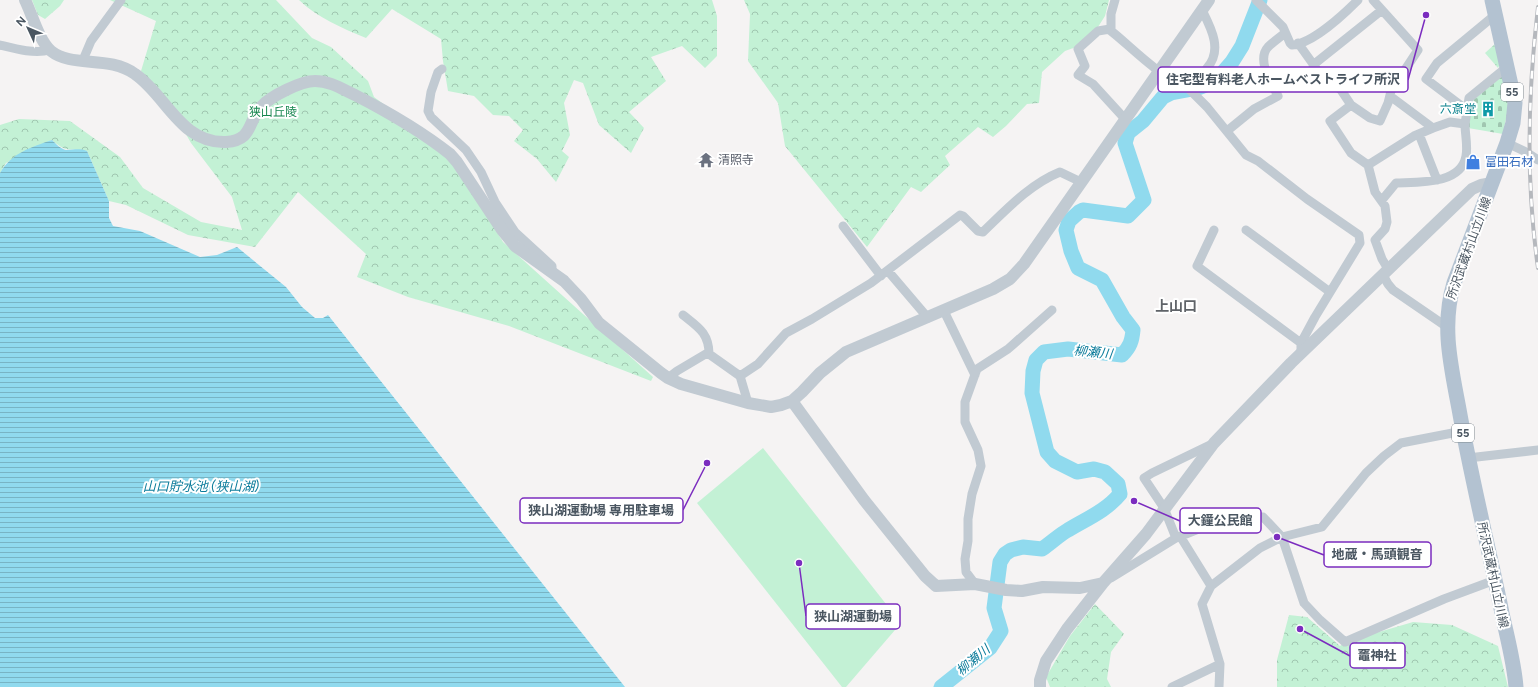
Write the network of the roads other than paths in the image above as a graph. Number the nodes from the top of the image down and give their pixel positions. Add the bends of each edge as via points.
1 (25, 0) edge
2 (121, 0) edge
3 (1115, 0) edge
4 (1358, 0) edge
5 (1373, 0) edge
6 (1492, 0) edge
7 (1205, 3) edge
8 (1258, 3) edge
9 (1382, 10) junction
10 (1495, 15) junction
11 (1110, 29) junction
12 (1285, 33) junction
13 (1298, 43) junction
14 (0, 45) edge
15 (50, 50) junction
16 (83, 60) junction
17 (1313, 65) junction
18 (1507, 67) junction
19 (442, 68) dead end
20 (1158, 71) junction
21 (1181, 82) junction
22 (1390, 96) junction
23 (1351, 106) junction
24 (1467, 110) junction
25 (1125, 119) junction
26 (1465, 124) junction
27 (1433, 128) junction
28 (1227, 131) junction
29 (1419, 134) junction
30 (1507, 143) junction
31 (1538, 160) edge
32 (1368, 165) junction
33 (1437, 180) junction
34 (1081, 182) junction
35 (1492, 183) junction
36 (1382, 200) junction
37 (843, 226) dead end
38 (1214, 230) dead end
39 (1246, 230) dead end
40 (1361, 240) junction
41 (1375, 240) junction
42 (1386, 272) junction
43 (552, 273) junction
44 (884, 274) junction
45 (1330, 292) junction
46 (1052, 310) dead end
47 (944, 311) junction
48 (683, 314) dead end
49 (928, 318) junction
50 (1447, 327) junction
51 (1301, 348) junction
52 (709, 352) junction
53 (976, 375) junction
54 (740, 376) junction
55 (668, 378) junction
56 (792, 401) junction
57 (748, 403) junction
58 (1463, 431) junction
59 (1214, 444) junction
60 (1538, 450) edge
61 (1468, 458) junction
62 (1164, 508) junction
63 (1178, 537) junction
64 (1282, 537) junction
65 (1495, 580) junction
66 (1103, 583) junction
67 (975, 584) junction
68 (1211, 586) junction
69 (1220, 664) junction
70 (1040, 687) edge
71 (1172, 687) edge
72 (1219, 687) edge
73 (1516, 687) edge

1 - 15 street
2 - 16 street via 91,41
3 - 11 street
4 - 13 street via 1322,31
5 - 9 street
6 - 10 main road, 所沢武蔵村山立川線 / 55
7 - 20 street
7 - 21 street via 1215,43 1214,52 1209,66 1199,76
8 - 12 street
9 - 17 street
9 - 22 street via 1418,50
10 - 18 main road, 所沢武蔵村山立川線 / 55
10 - 24 street via 1437,63 1426,79
11 - 20 street
11 - 25 street via 1098,31 1078,49 1085,66 1078,76 1093,84
12 - 13 street via 1292,45
12 - 28 street via 1268,47 1264,59 1267,76 1278,96 1254,109
13 - 17 street
14 - 15 street via 22,50
15 - 16 street via 69,59
16 - 43 street via 128,69 149,86 182,126 220,142 236,141 242,137 247,133 262,106 298,84 316,81 331,84 393,115 446,151 457,162 510,240
17 - 23 street via 1341,90
18 - 24 street via 1469,98
18 - 30 main road, 所沢武蔵村山立川線 / 55 via 1515,103
19 - 43 street via 431,92 428,111 466,150 509,224 552,266
20 - 21 street
20 - 25 street
21 - 28 street
22 - 23 street via 1380,121
22 - 27 street
23 - 32 street via 1330,121 1351,153
24 - 26 street
25 - 34 street
26 - 27 street via 1450,122
26 - 33 street via 1464,163 1453,174
27 - 29 street
28 - 40 street via 1246,154 1359,235
29 - 32 street
29 - 33 street
30 - 31 street
30 - 35 main road, 所沢武蔵村山立川線 / 55
32 - 36 street via 1375,192
33 - 36 street via 1396,183
34 - 44 street via 1060,172 1051,176 1016,200 983,232 978,231 960,215
34 - 47 street via 1024,264 1010,279
35 - 42 street via 1481,184 1472,189
35 - 50 main road, 所沢武蔵村山立川線 / 55 via 1454,283 1448,305
36 - 41 street via 1387,222 1385,230
37 - 44 street
38 - 51 street via 1197,266
39 - 45 street
40 - 41 street
40 - 45 street
41 - 42 street
42 - 50 street via 1388,284 1393,290
42 - 51 street
43 - 55 street via 574,291 599,323
44 - 49 street
44 - 54 street via 786,333 758,364
45 - 51 street
46 - 53 street via 1008,349 977,369
47 - 49 street
47 - 53 street
48 - 52 street via 703,331 709,343
49 - 56 street via 846,352
50 - 58 main road, 所沢武蔵村山立川線 / 55 via 1448,347
51 - 59 street
52 - 54 street
52 - 55 street
53 - 67 street via 965,402 965,422 978,450 981,466 972,494 965,559 966,572
54 - 57 street
55 - 57 street via 696,390
56 - 57 street via 771,407
56 - 67 street via 864,500 930,582 936,586
58 - 61 main road, 所沢武蔵村山立川線 / 55
58 - 64 street via 1401,443 1366,473 1322,527
59 - 62 street
59 - 62 street via 1144,478
60 - 61 street
61 - 65 main road, 所沢武蔵村山立川線 / 55
62 - 63 street
62 - 66 street via 1146,534
63 - 64 street via 1231,517 1263,516
63 - 66 street
63 - 68 street
64 - 65 street via 1304,603 1345,642
64 - 68 street via 1260,548
65 - 73 main road, 所沢武蔵村山立川線 / 55
66 - 67 street via 1080,588 1043,587 1022,591
66 - 70 street via 1046,661
68 - 69 street via 1202,604
69 - 71 street
69 - 72 street

